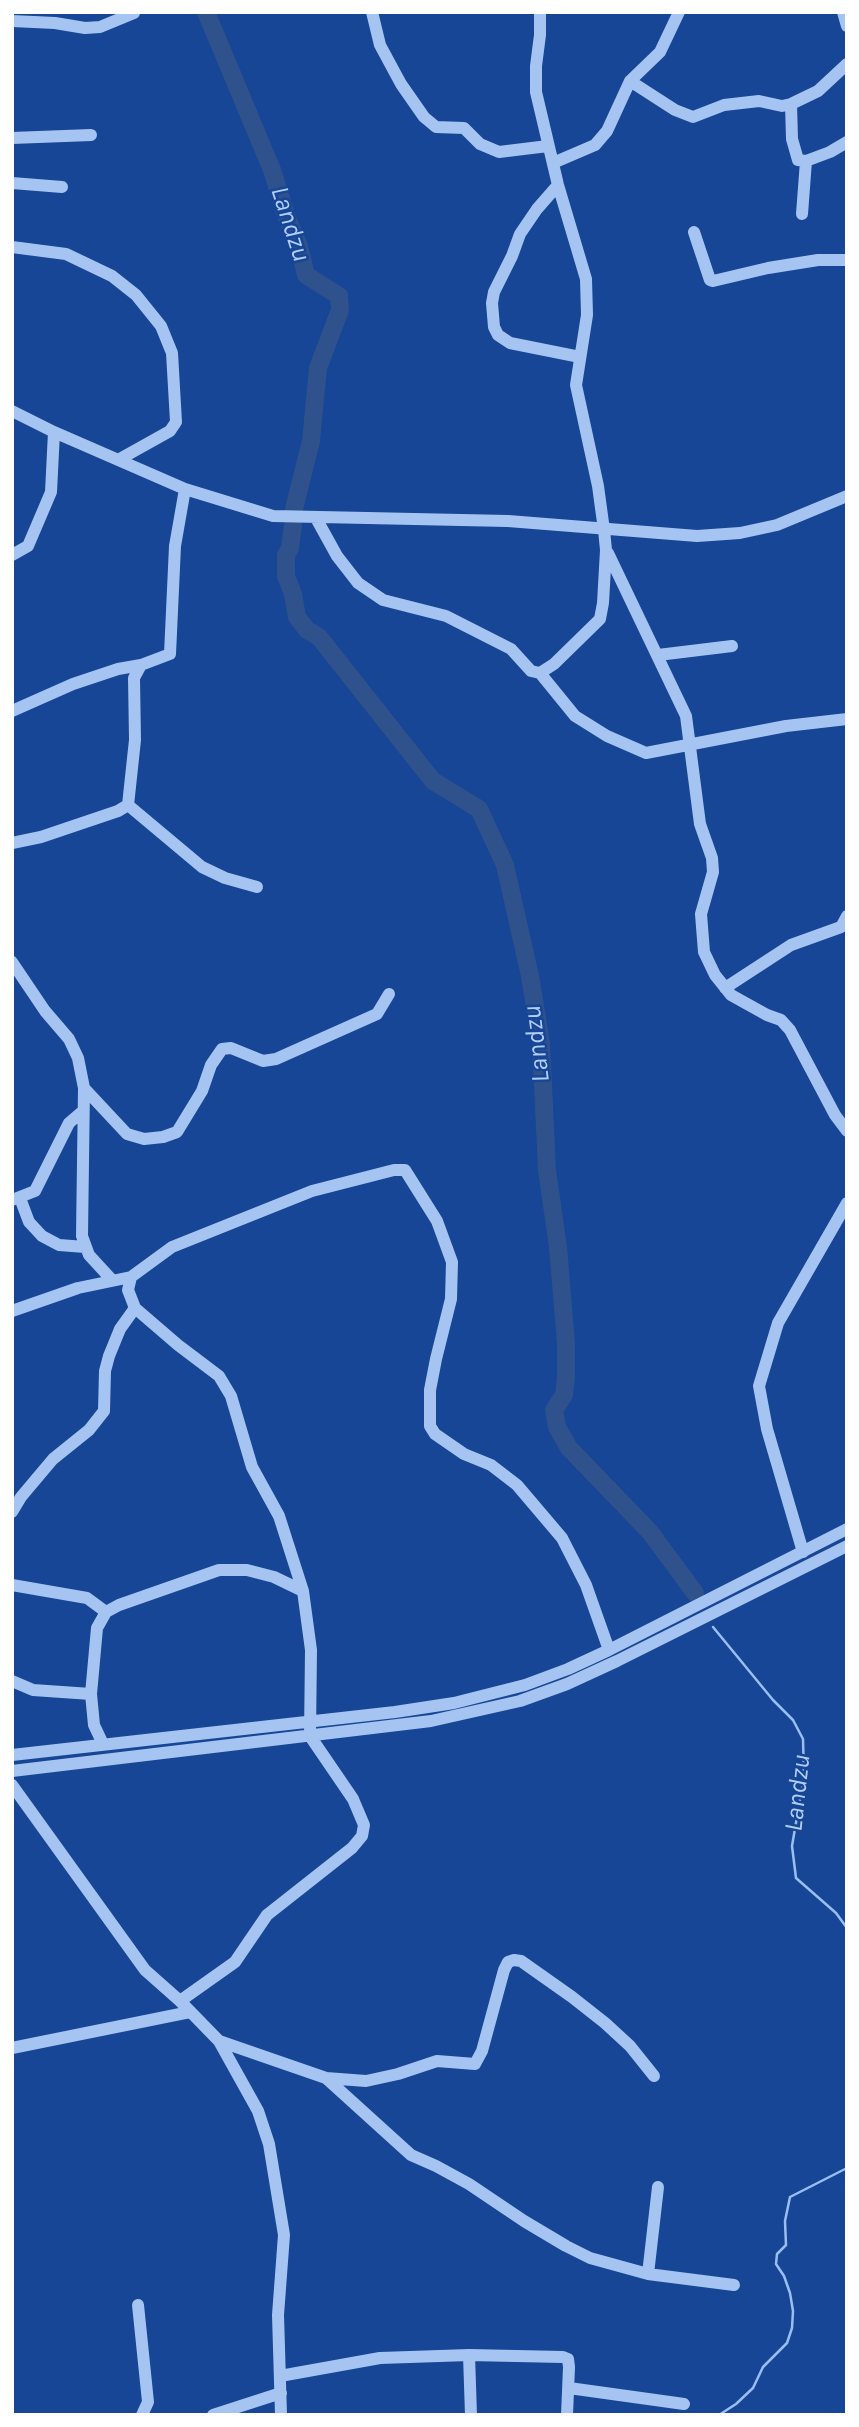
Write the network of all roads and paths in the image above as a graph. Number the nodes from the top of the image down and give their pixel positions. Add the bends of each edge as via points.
1 (372, 12) edge
2 (540, 12) edge
3 (679, 12) edge
4 (843, 12) edge
5 (134, 13) edge
6 (12, 21) edge
7 (847, 26) edge
8 (847, 64) edge
9 (631, 81) junction
10 (791, 104) junction
11 (91, 135) dead end
12 (12, 138) edge
13 (847, 142) edge
14 (548, 146) junction
15 (806, 161) junction
16 (553, 163) junction
17 (12, 183) edge
18 (558, 185) junction
19 (62, 187) dead end
20 (802, 214) dead end
21 (694, 232) dead end
22 (12, 247) edge
23 (847, 260) edge
24 (580, 357) junction
25 (12, 411) edge
26 (54, 432) junction
27 (118, 460) junction
28 (185, 489) junction
29 (847, 496) edge
30 (317, 518) junction
31 (604, 530) junction
32 (606, 550) junction
33 (12, 555) edge
34 (732, 646) dead end
35 (658, 655) junction
36 (141, 665) junction
37 (540, 673) junction
38 (12, 711) edge
39 (847, 719) edge
40 (691, 745) junction
41 (128, 805) junction
42 (12, 843) edge
43 (257, 887) dead end
44 (847, 916) edge
45 (12, 962) edge
46 (725, 988) junction
47 (388, 994) dead end
48 (84, 1088) junction
49 (83, 1111) junction
50 (847, 1131) edge
51 (16, 1199) edge
52 (847, 1203) edge
53 (85, 1247) junction
54 (131, 1277) junction
55 (113, 1280) junction
56 (135, 1308) junction
57 (12, 1311) edge
58 (12, 1512) edge
59 (847, 1530) edge
60 (847, 1546) edge
61 (803, 1552) junction
62 (12, 1585) edge
63 (303, 1591) junction
64 (106, 1612) junction
65 (609, 1650) junction
66 (12, 1681) edge
67 (91, 1694) junction
68 (309, 1721) junction
69 (310, 1736) junction
70 (103, 1744) junction
71 (12, 1755) edge
72 (12, 1770) edge
73 (12, 1785) edge
74 (180, 2001) junction
75 (190, 2012) junction
76 (219, 2041) junction
77 (12, 2048) edge
78 (653, 2076) dead end
79 (326, 2078) junction
80 (658, 2187) dead end
81 (648, 2274) junction
82 (734, 2285) dead end
83 (138, 2305) dead end
84 (469, 2355) junction
85 (281, 2376) junction
86 (569, 2388) junction
87 (281, 2393) junction
88 (684, 2404) dead end
89 (142, 2415) edge
90 (213, 2415) edge
91 (281, 2415) edge
92 (471, 2415) edge
93 (567, 2415) edge

1 - 14 street via 380,46 424,117 436,127 464,128 480,144 499,152
2 - 14 street via 536,92
3 - 9 street via 660,52
4 - 7 street
5 - 6 street via 85,28
8 - 10 street via 818,91
9 - 10 street via 693,117 724,105
9 - 16 street via 607,131 594,145
10 - 15 street via 795,155
11 - 12 street
13 - 15 street
14 - 16 street
15 - 20 street
16 - 18 street
17 - 19 street
18 - 24 street via 586,279 587,315
18 - 24 street via 520,234 494,292 494,327 510,343
21 - 23 street via 713,281 818,260
22 - 27 street via 66,254 112,276 136,295 161,326 172,353 176,422 170,431
24 - 31 street via 576,385
25 - 26 street
26 - 27 street
26 - 33 street via 51,492 28,546
27 - 28 street
28 - 30 street via 273,516
28 - 36 street via 175,546 170,654
29 - 31 street via 798,518 740,533 697,536
30 - 31 street via 508,521
30 - 37 street via 351,574 383,600 446,617 511,649 531,671
31 - 32 street
32 - 35 street
32 - 37 street via 600,619
34 - 35 street
35 - 40 street via 686,716
36 - 38 street via 84,680
36 - 41 street via 134,678 135,740
37 - 40 street via 575,716 607,736 646,753
39 - 40 street
40 - 46 street via 700,824 713,872 701,914 704,952
41 - 42 street
41 - 43 street via 202,867
44 - 46 street via 841,927 790,944
45 - 48 street via 69,1039
46 - 50 street via 781,1020 790,1030
47 - 48 street via 377,1014 276,1059 263,1061 222,1049 177,1132 163,1138 127,1134
48 - 49 street
49 - 51 street via 69,1123 35,1191
49 - 53 street
51 - 53 street via 43,1236 59,1245
52 - 61 street via 778,1323 759,1386
53 - 55 street
54 - 55 street
54 - 56 street via 128,1290
54 - 65 street via 173,1247 312,1191 405,1170 437,1221 452,1262 451,1299 430,1390 430,1426 464,1454 491,1465 517,1485 562,1538 586,1585
55 - 57 street
56 - 58 street via 109,1356 104,1411 89,1430 52,1459
56 - 63 street via 219,1376 231,1396 252,1467 279,1516
59 - 61 street
60 - 69 street via 566,1684 431,1721
61 - 65 street
62 - 64 street via 87,1598
63 - 64 street via 247,1570 219,1570
63 - 68 street via 311,1650
64 - 67 street via 97,1628
65 - 68 street via 525,1685 454,1703
66 - 67 street via 33,1690
67 - 70 street via 94,1725
68 - 69 street
68 - 70 street
69 - 72 street
69 - 74 street via 353,1799 364,1825 362,1836 267,1915 235,1962
70 - 71 street
73 - 74 street via 145,1970
74 - 75 street
75 - 76 street
75 - 77 street
76 - 79 street
76 - 85 street via 258,2111 278,2191 284,2235 278,2315
78 - 79 street via 605,2023 514,1960 504,1970 475,2064 437,2062 366,2081
79 - 81 street via 411,2155 469,2184 566,2246 590,2258
80 - 81 street
81 - 82 street
83 - 89 street via 148,2403
84 - 85 street via 380,2358
84 - 86 street via 563,2357 568,2359
84 - 92 street
85 - 87 street
86 - 88 street
86 - 93 street
87 - 90 street
87 - 91 street

